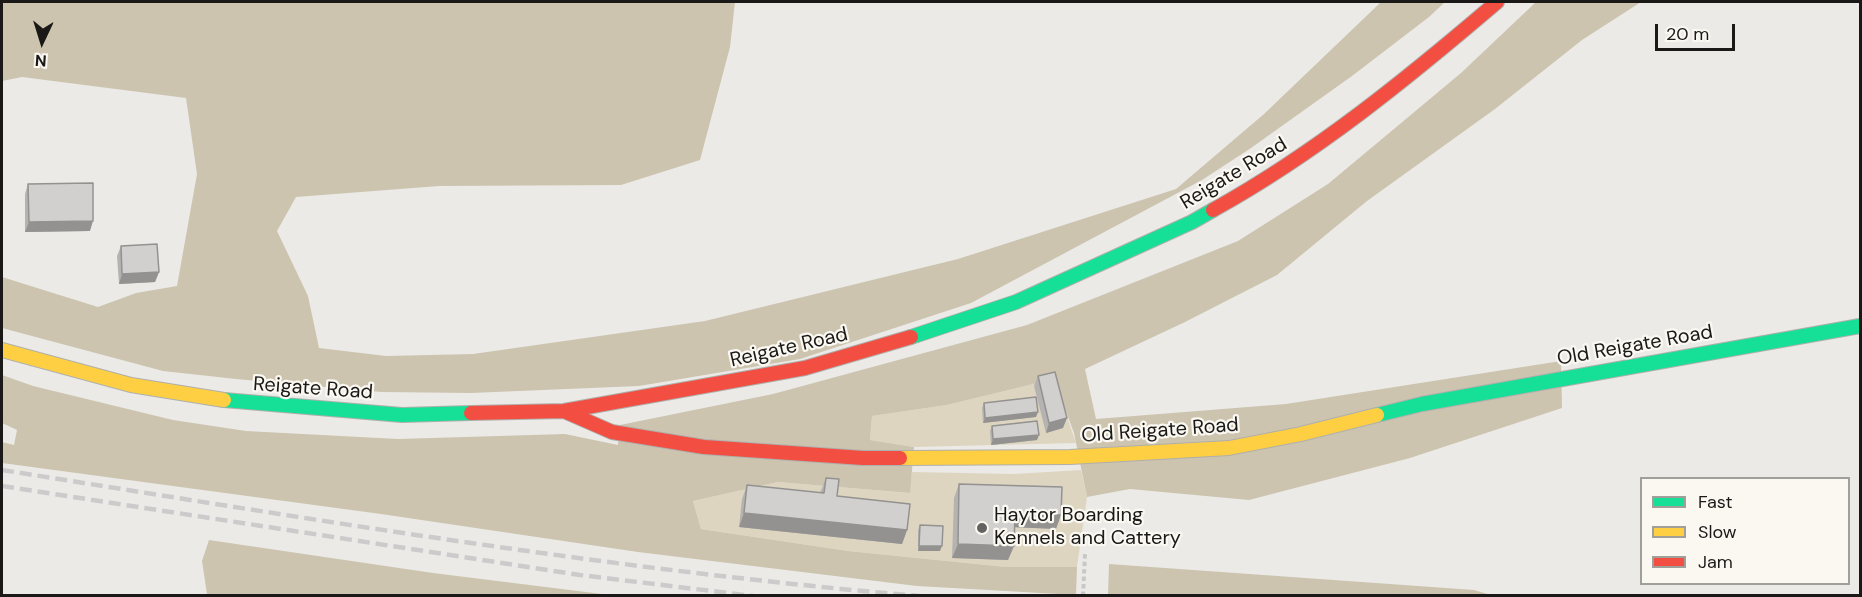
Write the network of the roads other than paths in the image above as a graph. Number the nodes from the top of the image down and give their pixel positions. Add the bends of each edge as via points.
1 (1497, 2) edge
2 (1860, 326) edge
3 (2, 350) edge
4 (564, 411) junction

1 - 4 main road, Reigate Road via 1416,71 1248,191 1192,222 1016,302 805,368
2 - 4 main road, Old Reigate Road via 1422,404 1229,448 1070,457 863,458 692,445 612,432
3 - 4 main road, Reigate Road via 131,385 236,402 402,415

